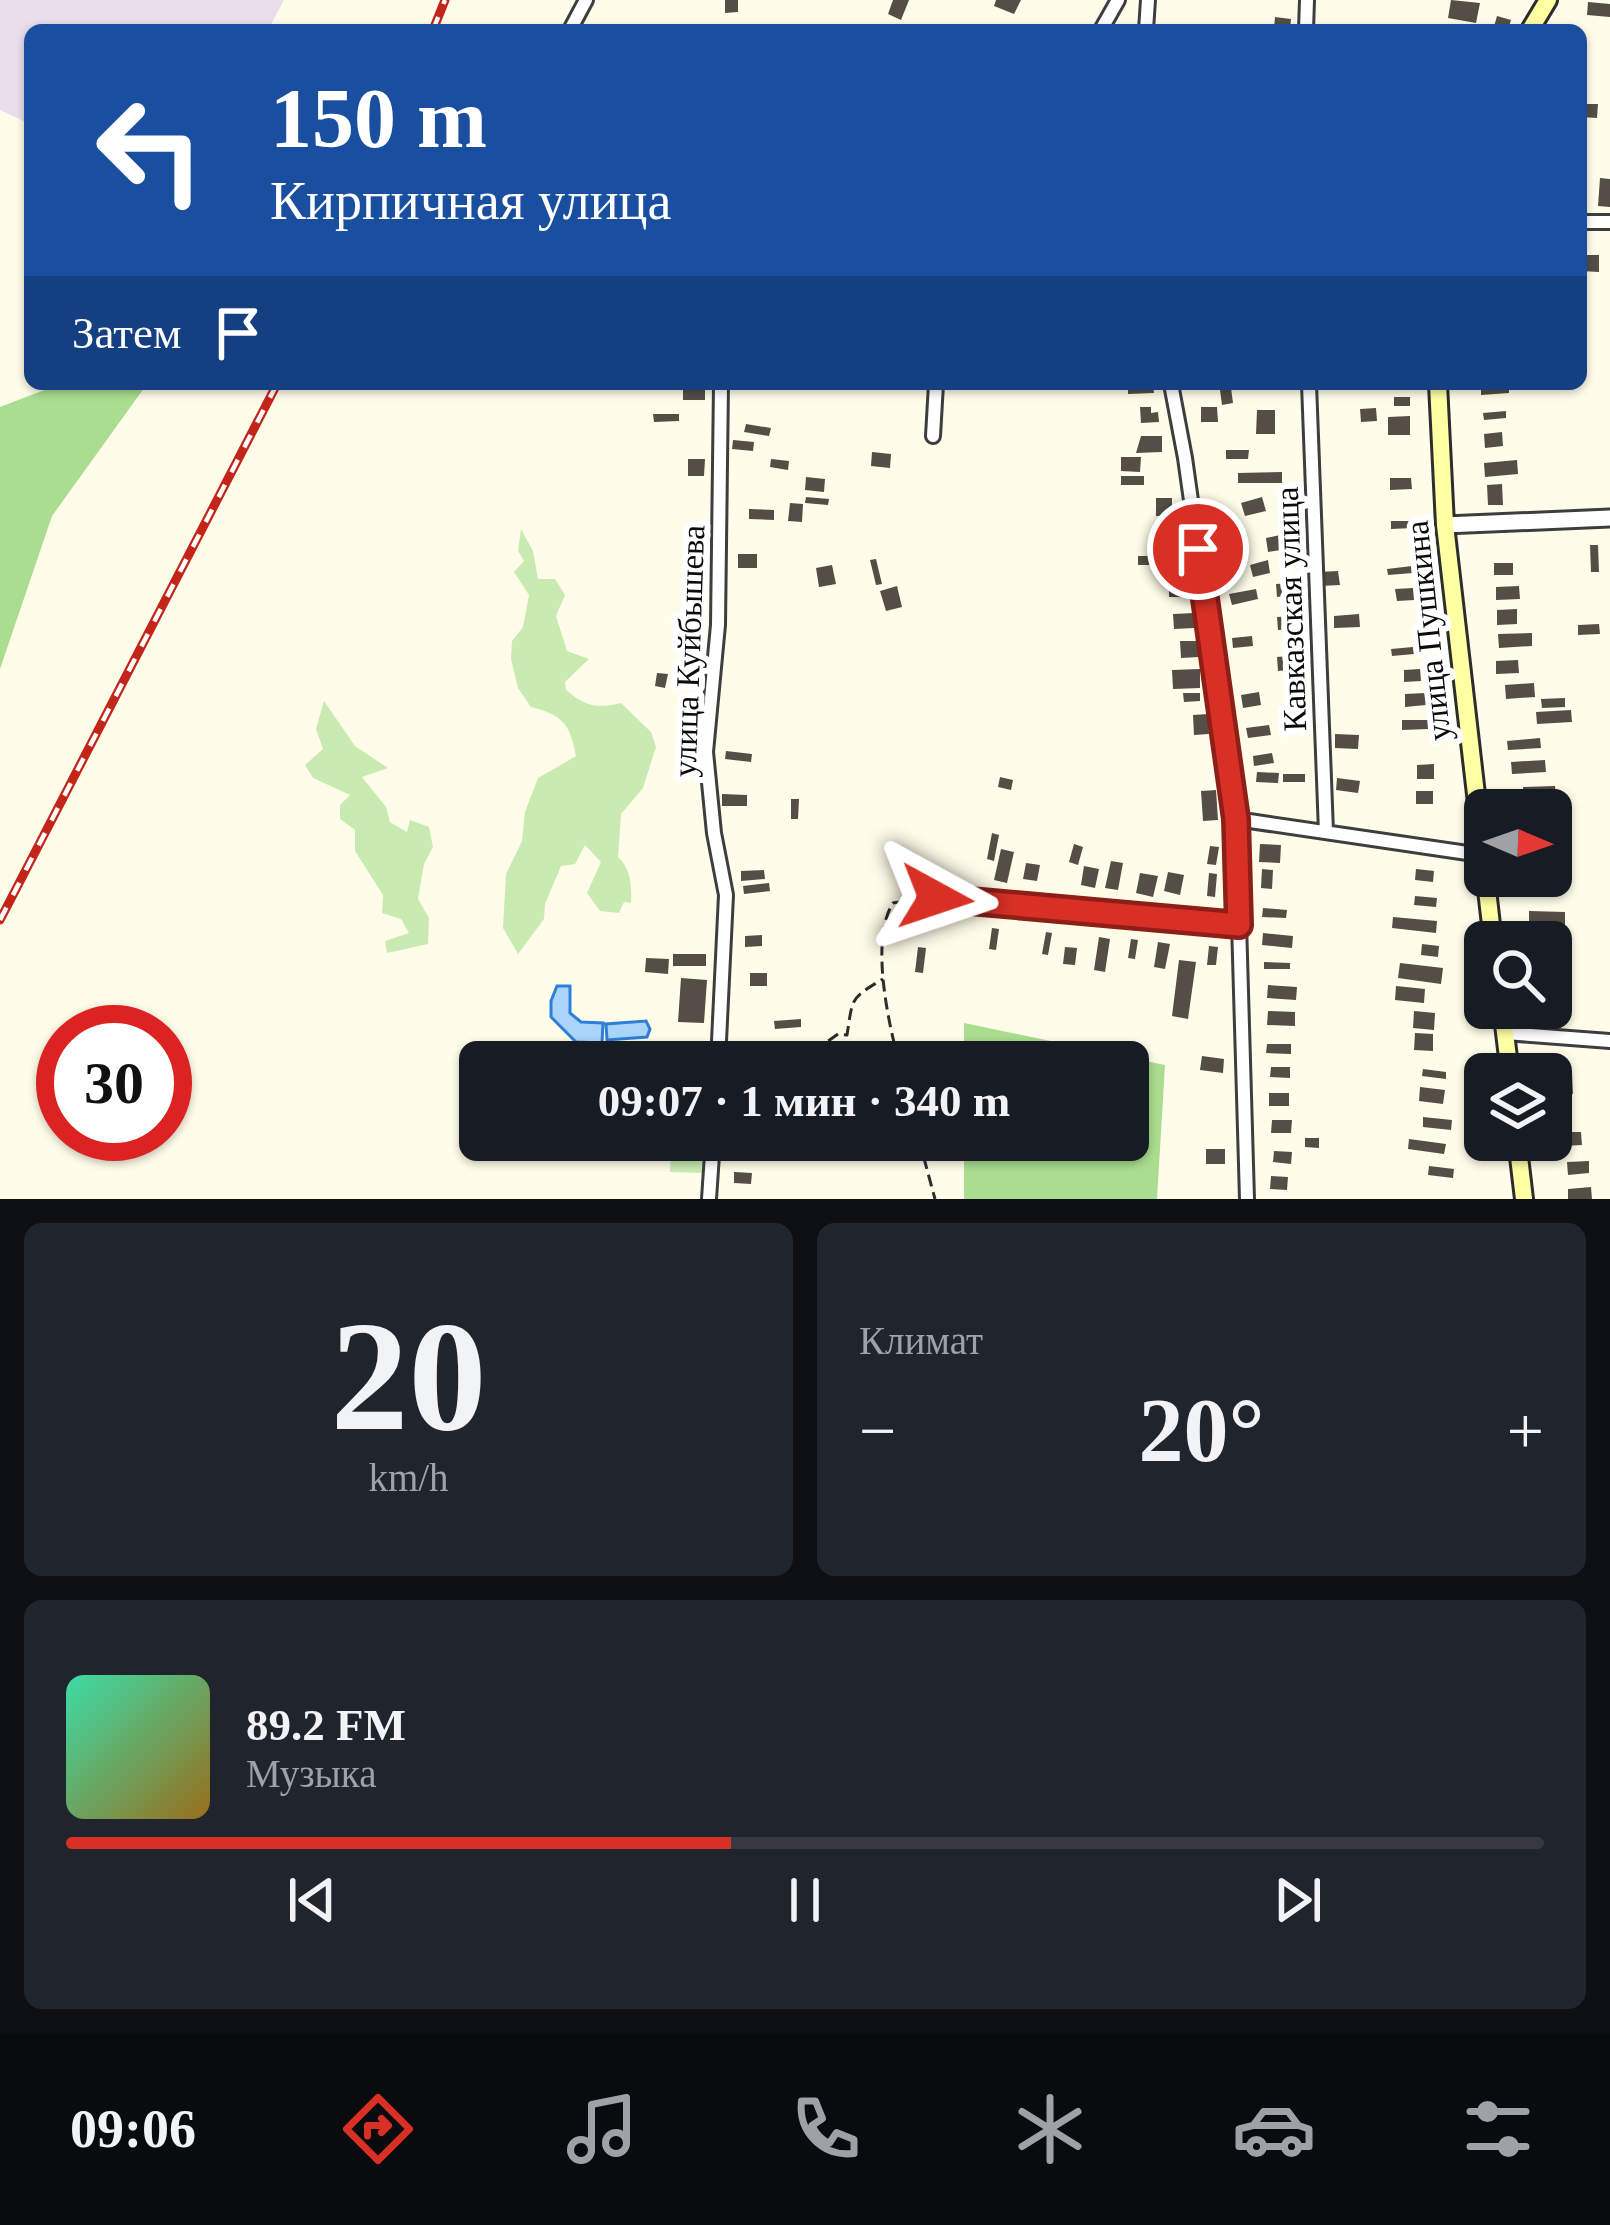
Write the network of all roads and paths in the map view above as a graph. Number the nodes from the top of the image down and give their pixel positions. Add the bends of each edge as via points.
1 (721, 390) edge
2 (936, 390) edge
3 (1172, 390) edge
4 (1309, 390) edge
5 (1438, 390) edge
6 (933, 436) dead end
7 (1610, 518) edge
8 (1445, 525) junction
9 (1474, 789) edge
10 (1236, 819) junction
11 (1326, 832) junction
12 (1464, 852) edge
13 (936, 898) joint
14 (1239, 925) junction
15 (885, 978) junction
16 (1505, 1029) edge
17 (1505, 1033) junction
18 (719, 1041) edge
19 (828, 1041) edge
20 (893, 1041) edge
21 (1610, 1041) edge
22 (1507, 1053) edge
23 (711, 1161) edge
24 (925, 1161) edge
25 (1519, 1161) edge
26 (709, 1199) edge
27 (935, 1199) edge
28 (1247, 1199) edge
29 (1524, 1199) edge

1 - 18 street, улица Куйбышева via 718,625 706,752 726,895
2 - 6 street
3 - 10 street
4 - 11 street, Кавказская улица
5 - 8 main road, улица Пушкина
7 - 8 street
8 - 9 main road, улица Пушкина
10 - 11 street
10 - 14 street
11 - 12 street
13 - 14 street
13 - 15 path via 893,904 886,914
14 - 28 street
15 - 19 path via 855,996 847,1035
15 - 20 path
16 - 17 main road
17 - 21 street
17 - 22 main road
23 - 26 street
24 - 27 path
25 - 29 main road

